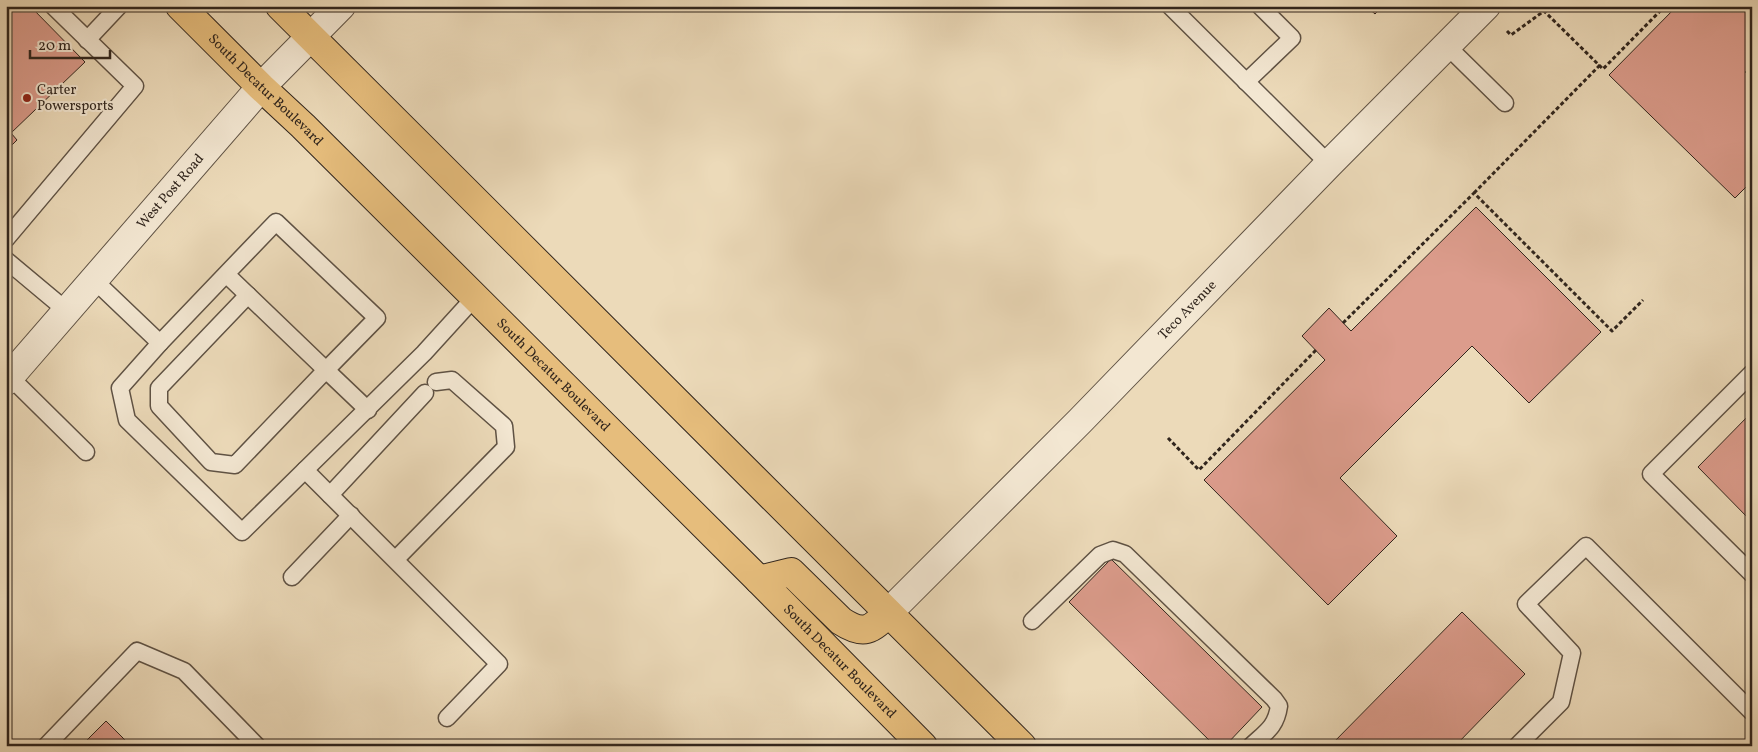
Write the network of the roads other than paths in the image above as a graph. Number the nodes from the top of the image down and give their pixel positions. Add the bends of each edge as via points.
1 (53, 6) edge
2 (119, 6) edge
3 (180, 6) edge
4 (280, 6) edge
5 (341, 6) edge
6 (1170, 6) edge
7 (1260, 6) edge
8 (1486, 6) edge
9 (310, 37) junction
10 (87, 40) junction
11 (1447, 46) junction
12 (1246, 82) junction
13 (261, 87) junction
14 (1505, 102) dead end
15 (1329, 164) junction
16 (6, 239) edge
17 (6, 260) edge
18 (226, 274) junction
19 (94, 280) junction
20 (248, 295) junction
21 (475, 297) junction
22 (67, 311) junction
23 (160, 343) junction
24 (326, 370) junction
25 (1752, 373) edge
26 (8, 379) edge
27 (368, 410) junction
28 (86, 452) dead end
29 (305, 470) junction
30 (330, 495) junction
31 (351, 515) junction
32 (396, 559) junction
33 (1752, 574) edge
34 (292, 576) dead end
35 (759, 580) junction
36 (888, 613) junction
37 (1032, 621) dead end
38 (1752, 712) edge
39 (447, 718) dead end
40 (46, 746) edge
41 (257, 746) edge
42 (923, 746) edge
43 (1022, 746) edge
44 (1251, 746) edge
45 (1517, 746) edge

1 - 10 lane
2 - 10 lane
3 - 13 main road, South Decatur Boulevard
4 - 9 main road
5 - 9 street, West Post Road
6 - 12 lane
7 - 12 lane via 1292,38
8 - 11 street, Teco Avenue
9 - 13 street, West Post Road
9 - 36 main road
10 - 16 lane via 135,86
11 - 14 lane
11 - 15 street, Teco Avenue
12 - 15 lane
13 - 19 street, West Post Road
13 - 21 main road, South Decatur Boulevard
15 - 36 street, Teco Avenue
17 - 22 lane
18 - 20 lane
18 - 23 lane
18 - 24 lane via 276,222 307,260 338,290 377,318
19 - 22 street, West Post Road
19 - 23 lane
20 - 24 lane via 267,303 298,332
20 - 24 lane via 159,388 159,406 211,462 235,465
21 - 27 lane
21 - 35 main road, South Decatur Boulevard
22 - 26 street, West Post Road
23 - 29 lane via 120,388 127,420 242,532
24 - 27 lane
25 - 33 lane via 1651,474
26 - 28 lane
27 - 29 lane
29 - 30 lane
30 - 31 lane
30 - 32 lane via 430,388 452,380 504,426 506,447
31 - 32 lane
31 - 34 lane
32 - 39 lane via 499,664
35 - 36 main road via 791,572 848,626 869,630
35 - 42 main road, South Decatur Boulevard
36 - 43 main road
37 - 44 lane via 1100,555 1113,550 1125,554 1274,699 1278,706 1277,718
38 - 45 lane via 1586,546 1526,604 1572,654 1560,702
40 - 41 lane via 137,651 184,672

